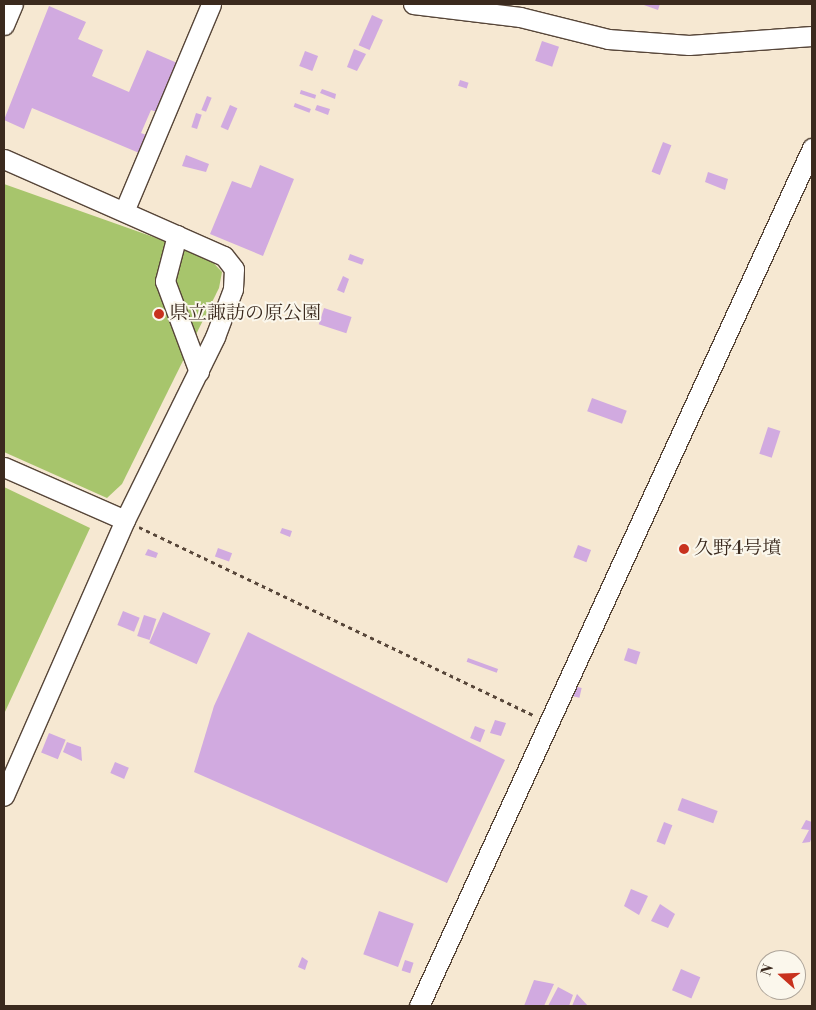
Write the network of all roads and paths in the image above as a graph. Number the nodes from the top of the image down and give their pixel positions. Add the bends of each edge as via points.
1 (13, 4) edge
2 (211, 4) edge
3 (413, 4) edge
4 (4, 25) edge
5 (812, 36) edge
6 (812, 148) edge
7 (4, 159) edge
8 (125, 209) junction
9 (176, 235) junction
10 (199, 372) junction
11 (4, 467) edge
12 (125, 520) junction
13 (547, 722) junction
14 (4, 796) edge
15 (419, 1006) edge

1 - 4 street
2 - 8 street
3 - 5 street via 520,17 608,39 689,44
6 - 13 street
7 - 8 street
8 - 9 street
9 - 10 street via 165,281
9 - 10 street via 224,256 234,269 233,289
10 - 12 street
11 - 12 street
12 - 13 path
12 - 14 street
13 - 15 street

